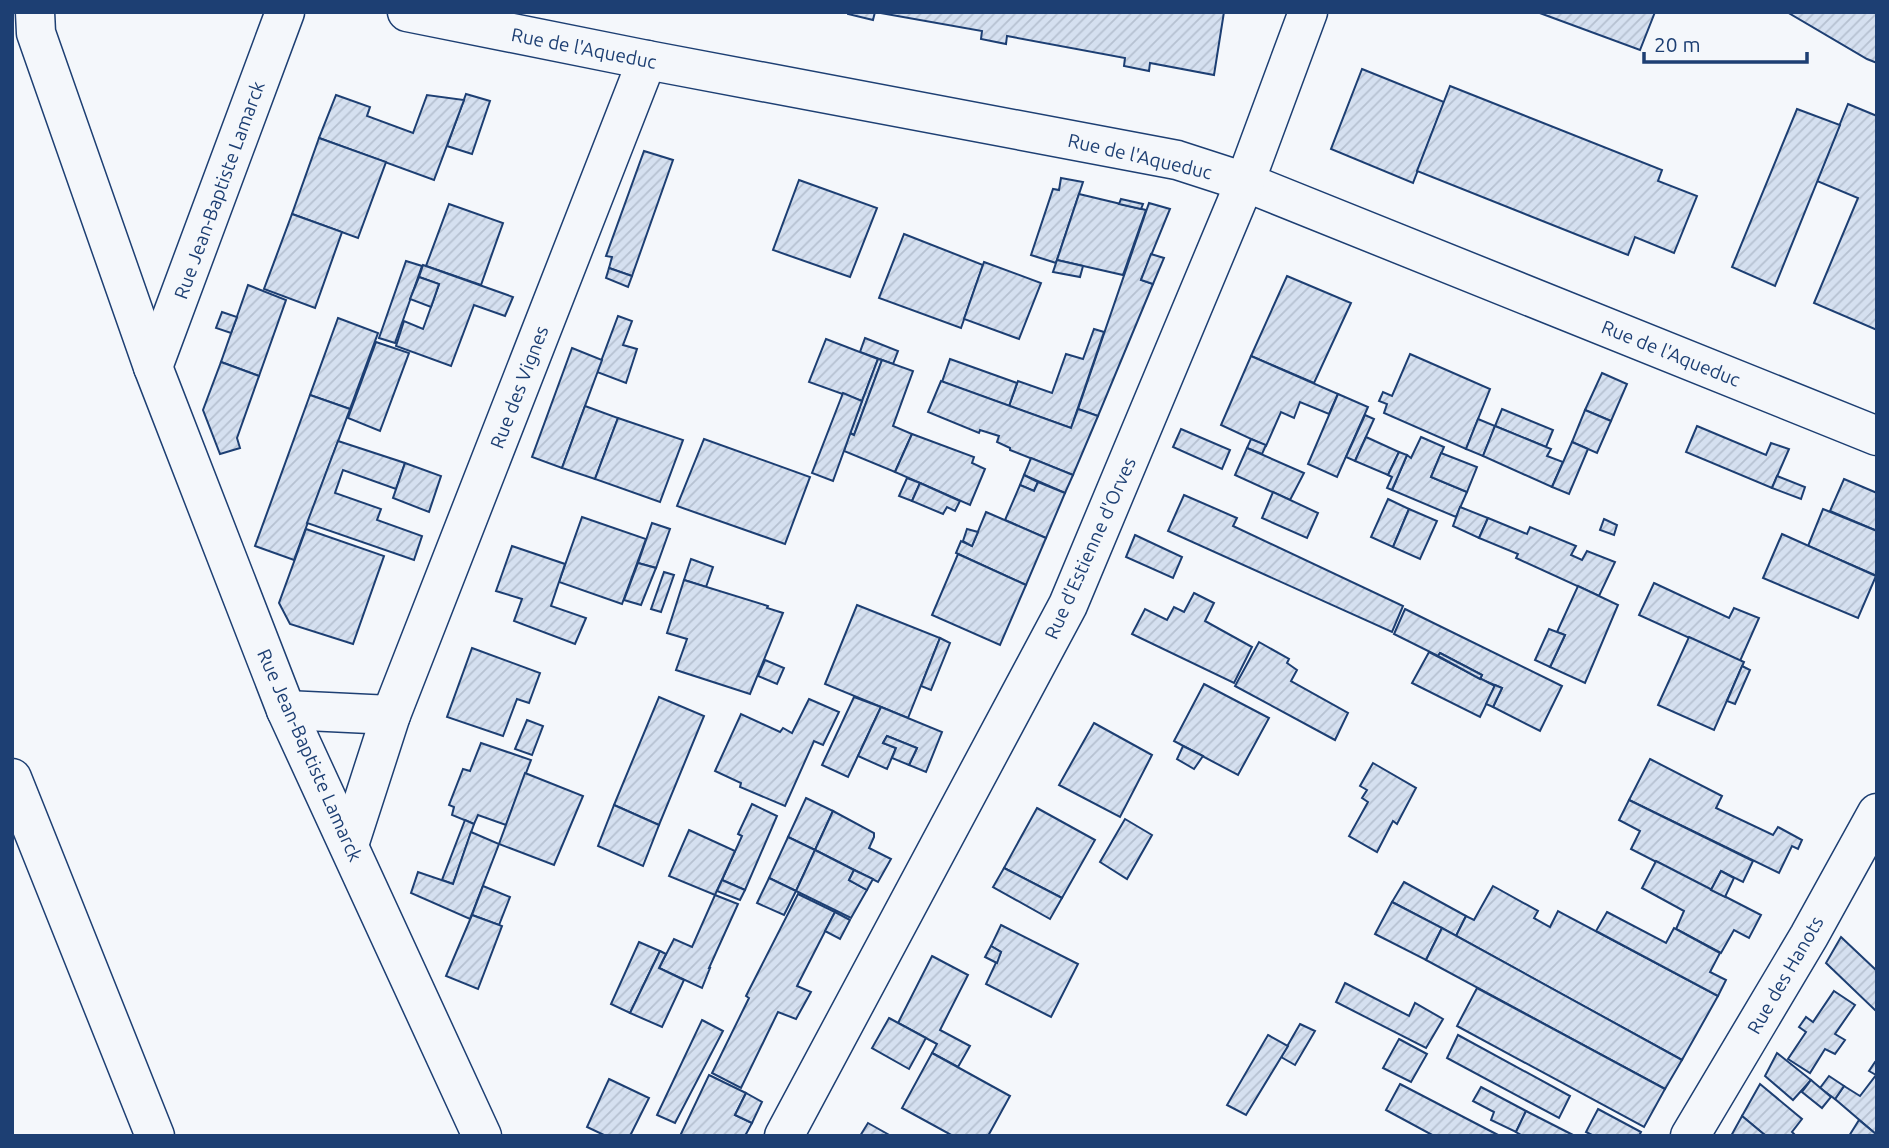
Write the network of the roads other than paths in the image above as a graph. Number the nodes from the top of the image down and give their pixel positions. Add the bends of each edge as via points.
1 (34, 12) edge
2 (285, 12) edge
3 (407, 12) edge
4 (1308, 12) edge
5 (647, 60) junction
6 (1245, 181) junction
7 (153, 367) junction
8 (1877, 436) edge
9 (286, 710) junction
10 (391, 715) junction
11 (12, 778) edge
12 (1877, 813) edge
13 (349, 845) junction
14 (155, 1136) edge
15 (482, 1136) edge
16 (784, 1136) edge
17 (1690, 1136) edge

1 - 7 street, Rue Jean-Baptiste Lamarck via 36,33
2 - 7 street, Rue Jean-Baptiste Lamarck
3 - 5 street, Rue de l'Aqueduc
4 - 6 street, Rue d'Estienne d'Orves
5 - 6 street, Rue de l'Aqueduc via 1177,160
5 - 10 street, Rue des Vignes
6 - 8 street, Rue de l'Aqueduc
6 - 16 street, Rue d'Estienne d'Orves via 1068,605
7 - 9 street, Rue Jean-Baptiste Lamarck
9 - 10 street
9 - 13 street, Rue Jean-Baptiste Lamarck
10 - 13 street, Rue des Vignes
11 - 14 street
12 - 17 street, Rue des Hanots
13 - 15 street, Rue Jean-Baptiste Lamarck

